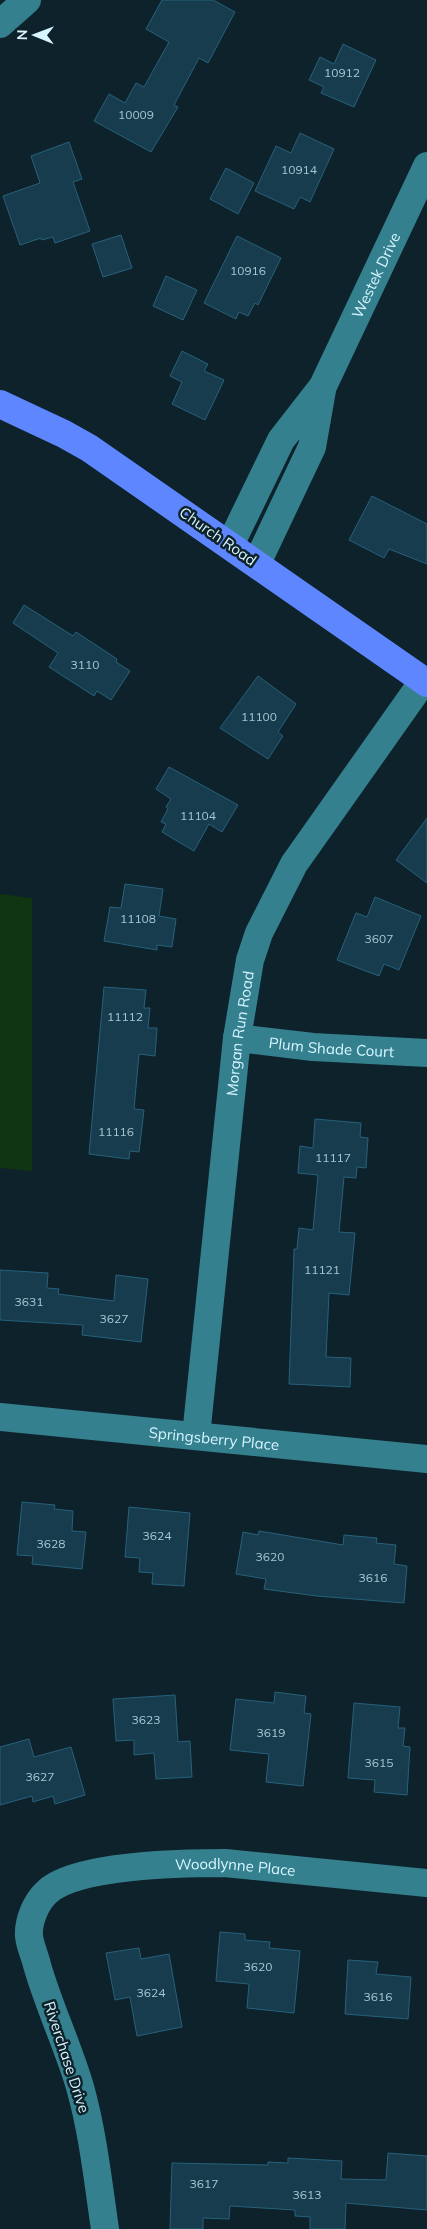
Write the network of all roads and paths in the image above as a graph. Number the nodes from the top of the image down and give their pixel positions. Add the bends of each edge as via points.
1 (27, 0) edge
2 (0, 24) edge
3 (427, 166) edge
4 (323, 386) junction
5 (0, 404) edge
6 (230, 545) junction
7 (257, 564) junction
8 (425, 682) edge
9 (237, 1038) junction
10 (427, 1054) edge
11 (0, 1417) edge
12 (196, 1436) junction
13 (427, 1459) edge
14 (427, 1883) edge
15 (48, 1891) joint
16 (105, 2229) edge

1 - 2 street
3 - 4 street, Westek Drive
4 - 6 street, Westek Drive via 281,440
4 - 7 street, Westek Drive via 312,447
5 - 6 main road, Church Road via 89,448
6 - 7 main road, Church Road
7 - 8 main road, Church Road
8 - 9 street, Morgan Run Road via 294,864 250,960
9 - 10 street, Plum Shade Court via 313,1047
9 - 12 street, Morgan Run Road
11 - 12 street, Springsberry Place
12 - 13 street, Springsberry Place
14 - 15 street, Woodlynne Place via 224,1863 192,1863 109,1870 69,1879
15 - 16 street, Riverchase Drive via 35,1909 29,1937 80,2087

